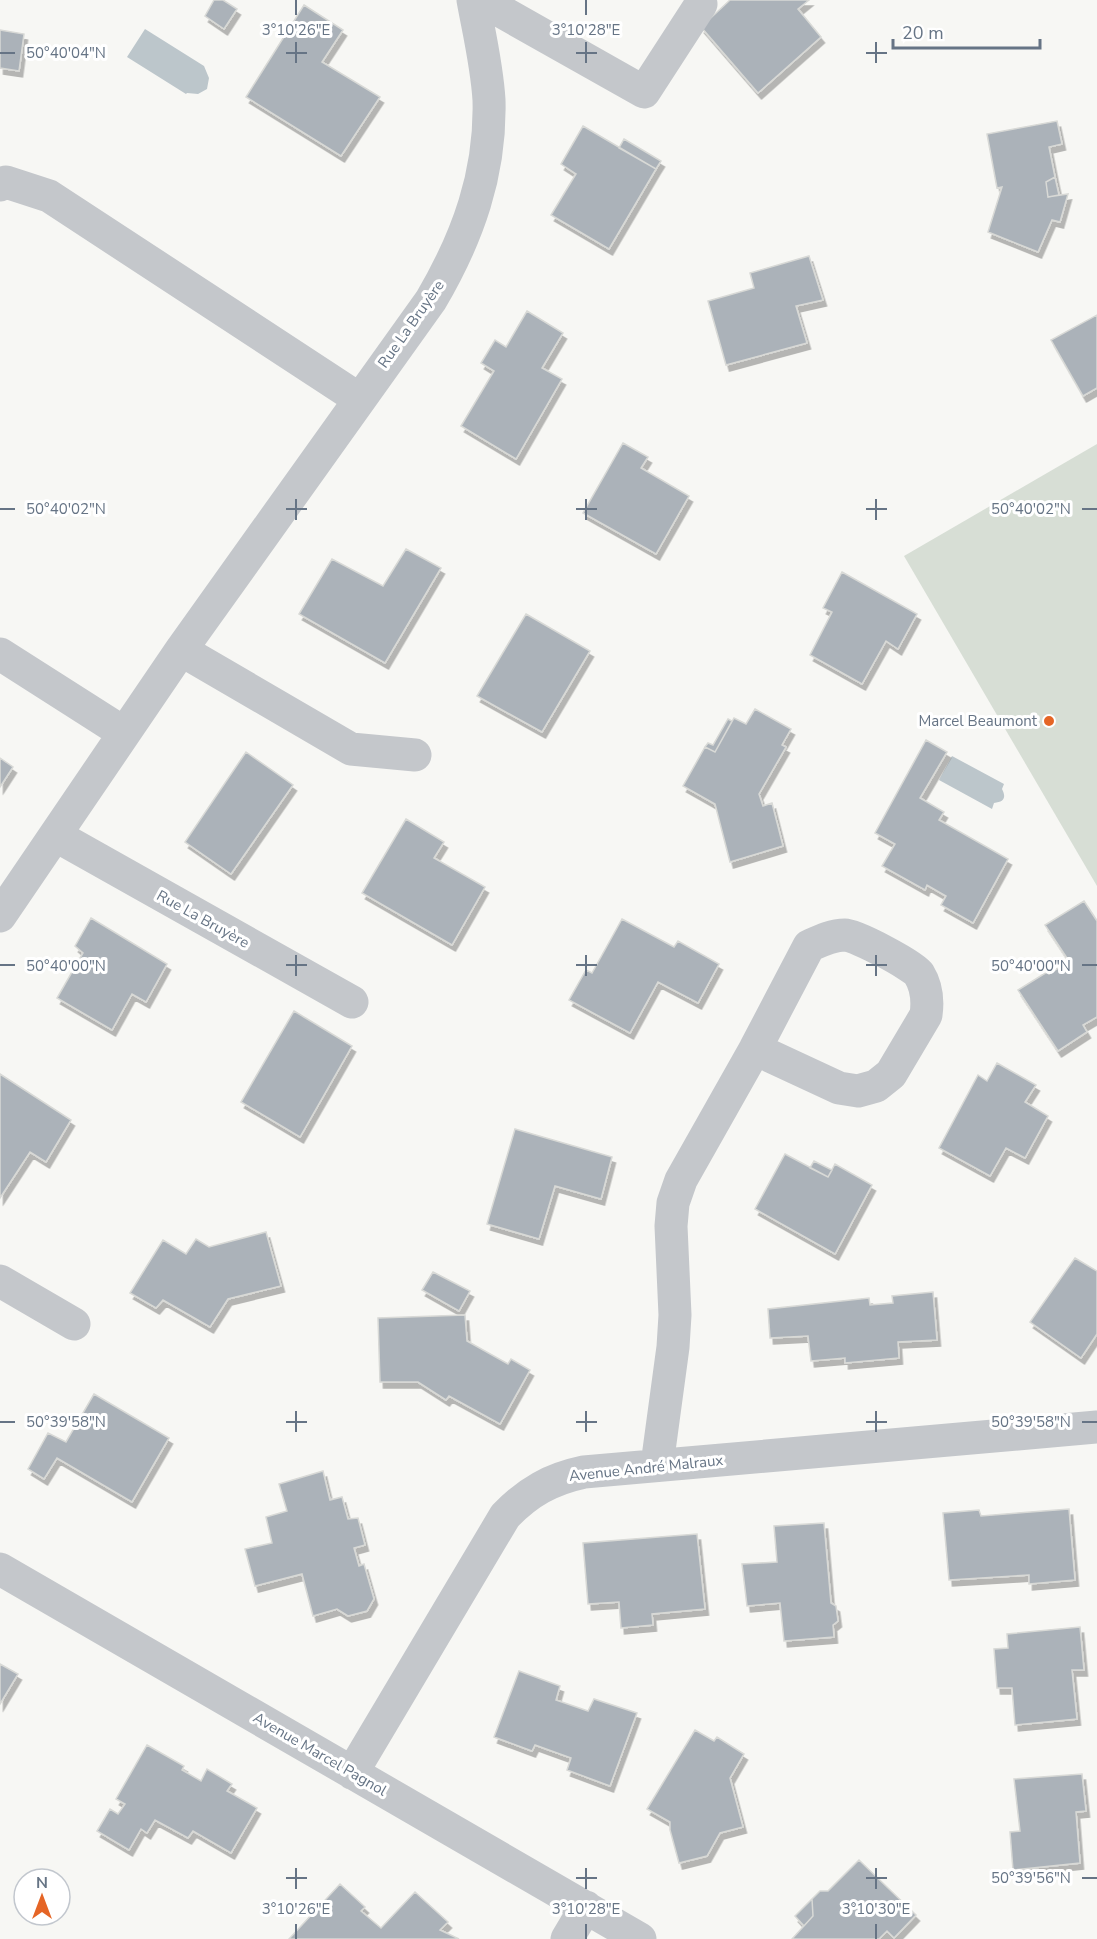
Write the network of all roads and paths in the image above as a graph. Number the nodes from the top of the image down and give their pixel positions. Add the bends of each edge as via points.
1 (473, 0) edge
2 (481, 0) edge
3 (700, 4) dead end
4 (0, 185) edge
5 (358, 399) junction
6 (181, 650) junction
7 (0, 654) edge
8 (124, 734) junction
9 (416, 755) dead end
10 (55, 835) junction
11 (0, 916) edge
12 (352, 1002) dead end
13 (755, 1049) junction
14 (0, 1281) edge
15 (74, 1324) dead end
16 (1097, 1426) edge
17 (657, 1466) junction
18 (0, 1569) edge
19 (352, 1773) junction
20 (586, 1907) junction
21 (567, 1939) edge
22 (640, 1939) edge

1 - 5 street, Rue La Bruyère via 489,99 479,190 443,280
2 - 3 street via 644,92
4 - 5 street via 6,182 49,196
5 - 6 street, Rue La Bruyère
6 - 8 street, Rue La Bruyère
6 - 9 street via 351,749
7 - 8 street
8 - 10 street, Rue La Bruyère
10 - 11 street, Rue La Bruyère
10 - 12 street, Rue La Bruyère
13 - 13 street via 839,1088 858,1091 876,1086 891,1074 926,1015 926,988 918,972 861,939 845,935 826,938 809,946
13 - 17 street via 681,1180 673,1203 675,1315
14 - 15 street
16 - 17 street, Avenue André Malraux
17 - 19 street, Avenue André Malraux via 561,1477 520,1501 505,1516
18 - 19 street, Avenue Marcel Pagnol
19 - 20 street, Avenue Marcel Pagnol
20 - 21 street
20 - 22 street, Avenue Marcel Pagnol

